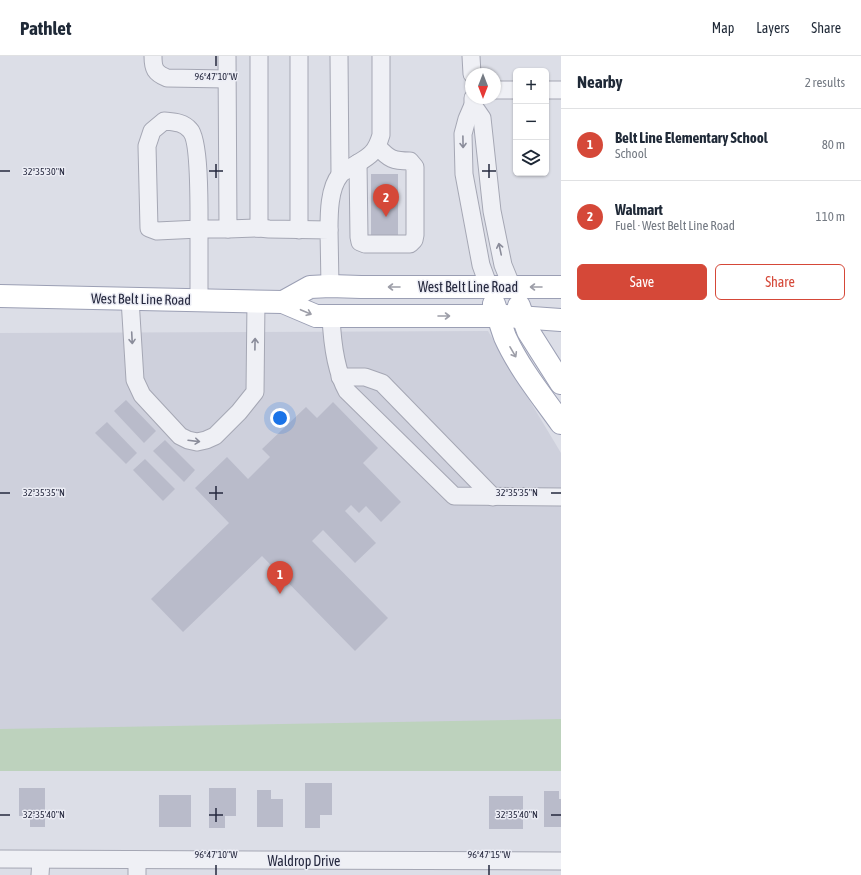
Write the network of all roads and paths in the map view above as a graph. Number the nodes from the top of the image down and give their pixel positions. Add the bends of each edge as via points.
1 (153, 56) edge
2 (227, 56) edge
3 (259, 56) edge
4 (299, 56) edge
5 (339, 56) edge
6 (381, 56) edge
7 (471, 56) edge
8 (472, 68) edge
9 (227, 79) junction
10 (501, 90) edge
11 (513, 90) edge
12 (549, 90) edge
13 (561, 90) edge
14 (472, 104) edge
15 (475, 104) edge
16 (378, 147) junction
17 (358, 163) junction
18 (340, 174) junction
19 (259, 228) junction
20 (199, 229) junction
21 (228, 229) junction
22 (299, 230) junction
23 (329, 230) junction
24 (330, 286) junction
25 (489, 286) junction
26 (512, 286) junction
27 (561, 286) edge
28 (0, 296) edge
29 (130, 299) junction
30 (199, 300) junction
31 (256, 301) junction
32 (283, 302) junction
33 (331, 316) junction
34 (498, 316) junction
35 (523, 318) junction
36 (561, 320) edge
37 (340, 377) junction
38 (561, 383) edge
39 (561, 423) edge
40 (493, 496) junction
41 (561, 497) edge
42 (0, 860) edge
43 (561, 861) edge
44 (41, 867) edge
45 (137, 867) edge
46 (239, 868) edge
47 (330, 868) edge
48 (431, 868) edge
49 (532, 868) edge

1 - 9 street via 154,68 167,78
2 - 9 street
3 - 19 street
4 - 22 street
5 - 18 street
6 - 16 street via 381,135
7 - 8 street
9 - 21 street
10 - 11 street
12 - 13 street
14 -> 25 street via 463,134 464,174 481,264
26 -> 15 street via 504,265 492,211 482,118
16 - 17 street
16 - 17 street via 388,158 410,161 415,167 415,235 410,244 360,242
17 - 18 street
18 - 23 street via 331,200
19 - 21 street
19 - 22 street
20 - 20 street via 196,146 191,130 178,122 164,121 152,131 154,215 148,222 149,228 157,231
20 - 21 street
20 - 30 street
22 - 23 street
23 - 24 street
25 -> 24 main road, West Belt Line Road
24 - 32 main road, West Belt Line Road via 310,287
24 - 33 main road
25 - 26 main road, West Belt Line Road
25 - 34 main road
27 -> 26 main road, West Belt Line Road
26 - 35 main road
28 - 29 main road, West Belt Line Road
29 - 30 main road, West Belt Line Road
29 -> 31 street via 135,380 142,394 180,436 197,442 215,436 239,412 254,392
30 - 31 main road, West Belt Line Road
31 - 32 main road, West Belt Line Road
32 -> 33 main road, West Belt Line Road via 316,316
33 -> 34 main road, West Belt Line Road
33 - 37 street via 332,337
34 - 35 main road, West Belt Line Road
34 -> 39 main road via 513,352
35 - 36 main road, West Belt Line Road
35 - 38 main road via 528,331
37 - 40 street via 365,377 382,383
37 - 40 street via 347,391 454,496
40 - 41 street
42 - 44 street, Waldrop Drive
43 - 49 street, Waldrop Drive
44 - 45 street, Waldrop Drive
45 - 46 street, Waldrop Drive
46 - 47 street, Waldrop Drive
47 - 48 street, Waldrop Drive
48 - 49 street, Waldrop Drive

